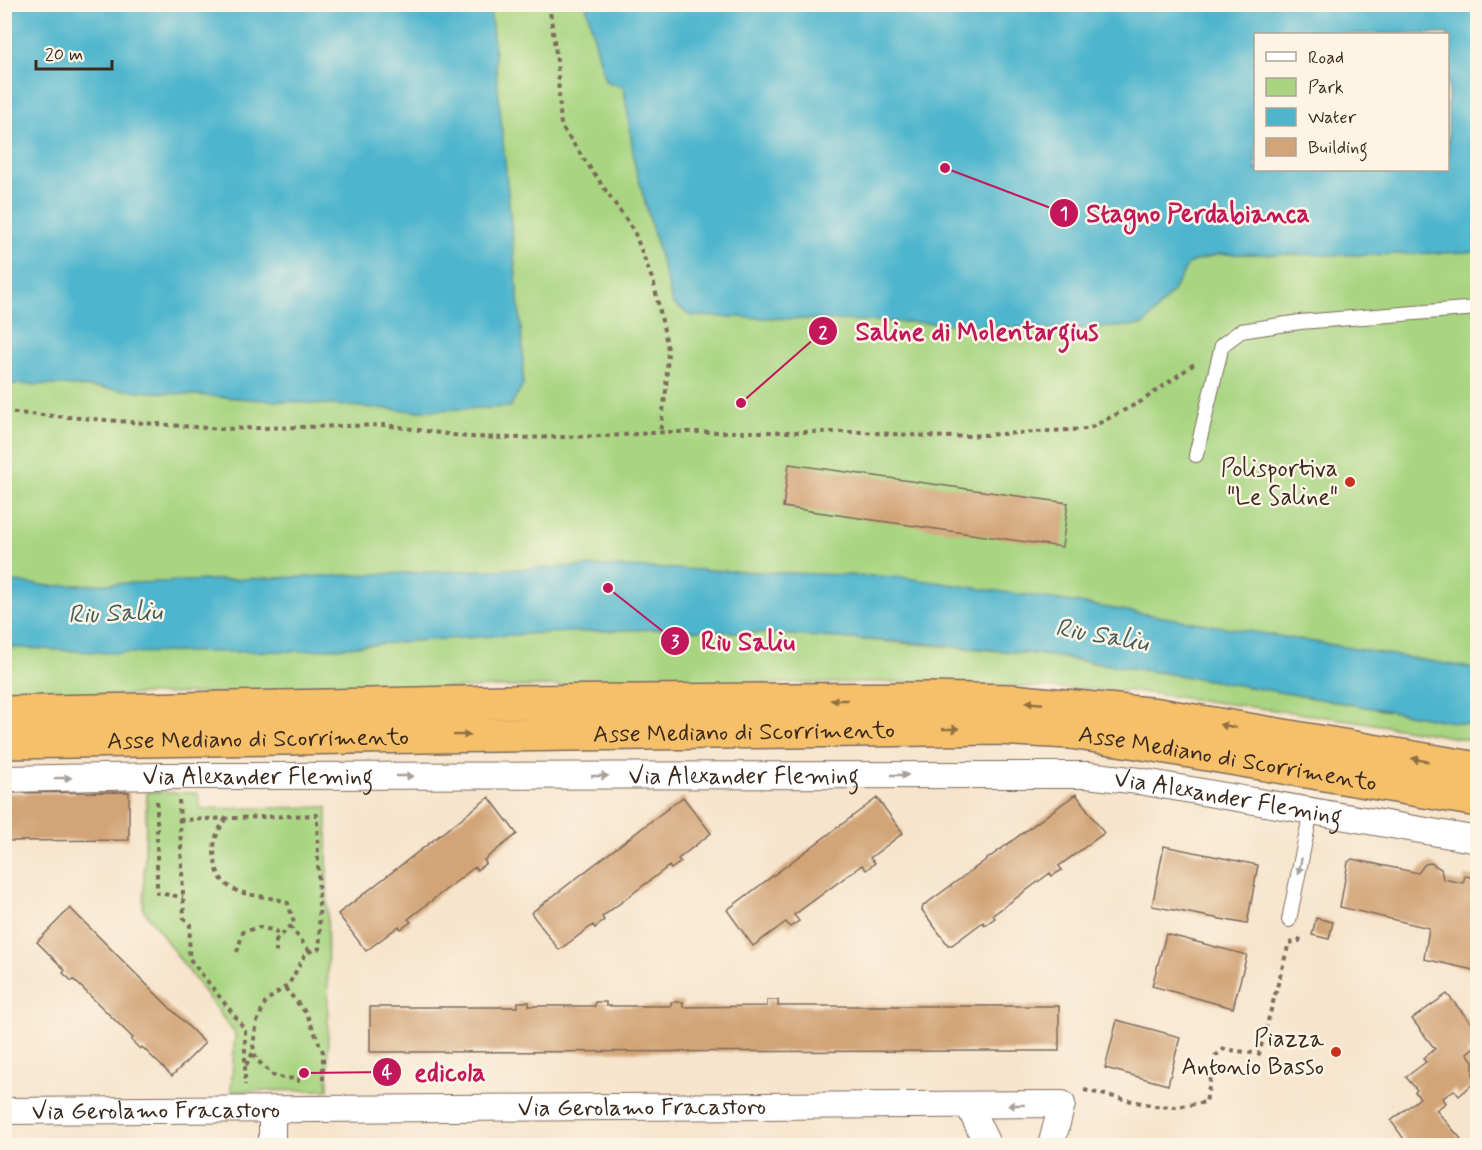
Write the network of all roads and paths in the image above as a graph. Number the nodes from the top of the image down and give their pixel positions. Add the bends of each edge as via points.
1 (549, 4) edge
2 (1478, 308) edge
3 (1222, 345) junction
4 (4, 412) edge
5 (660, 433) junction
6 (1196, 455) dead end
7 (4, 713) edge
8 (4, 742) edge
9 (1478, 770) edge
10 (168, 776) junction
11 (4, 779) edge
12 (1478, 800) edge
13 (1311, 811) junction
14 (226, 818) junction
15 (179, 820) junction
16 (1478, 840) edge
17 (183, 897) junction
18 (1289, 920) dead end
19 (290, 926) junction
20 (1302, 930) dead end
21 (276, 940) junction
22 (237, 952) dead end
23 (310, 952) junction
24 (276, 956) dead end
25 (285, 988) junction
26 (254, 1050) junction
27 (245, 1066) junction
28 (1062, 1104) junction
29 (969, 1106) junction
30 (244, 1110) junction
31 (272, 1110) junction
32 (311, 1110) junction
33 (4, 1111) edge
34 (272, 1146) edge
35 (988, 1146) edge
36 (1051, 1146) edge

1 - 5 path via 561,126 634,231 654,284 668,349
2 - 3 lane via 1300,322 1241,331
3 - 5 path via 1142,401 1088,429 946,437 860,432
3 - 6 lane
4 - 5 path via 220,429 385,425 467,437
9 -> 7 highway, Asse Mediano di Scorrimento via 1159,714 1011,701 529,702
8 -> 12 highway, Asse Mediano di Scorrimento via 997,728 1070,732 1131,741
11 -> 10 street, Via Alexander Fleming
10 -> 13 street, Via Alexander Fleming via 1087,775
10 - 15 path
10 - 17 path via 157,893
13 - 16 street, Via Alexander Fleming
13 -> 18 lane
14 - 15 path
14 - 19 path via 216,834 217,874 230,888 288,903 294,923
14 - 23 path via 317,815 320,948
15 - 17 path
17 - 27 path via 184,918 190,924 189,958 245,1029
19 - 21 path
19 - 23 path
20 - 28 path via 1299,941 1289,944 1259,1054 1224,1049 1215,1056 1206,1102 1154,1106 1079,1088
21 - 22 path via 276,931 259,927 243,932
21 - 24 path
23 - 25 path
25 - 26 path via 266,1001
25 - 32 path via 306,1013 322,1052
26 - 27 path
26 - 32 path via 256,1059 275,1077 298,1079
27 - 30 path
28 -> 29 street, Via Gerolamo Fracastoro
28 - 36 street
29 - 32 street, Via Gerolamo Fracastoro
29 - 35 street
30 - 31 street, Via Gerolamo Fracastoro
30 - 33 street, Via Gerolamo Fracastoro
31 - 32 street, Via Gerolamo Fracastoro
31 - 34 street

